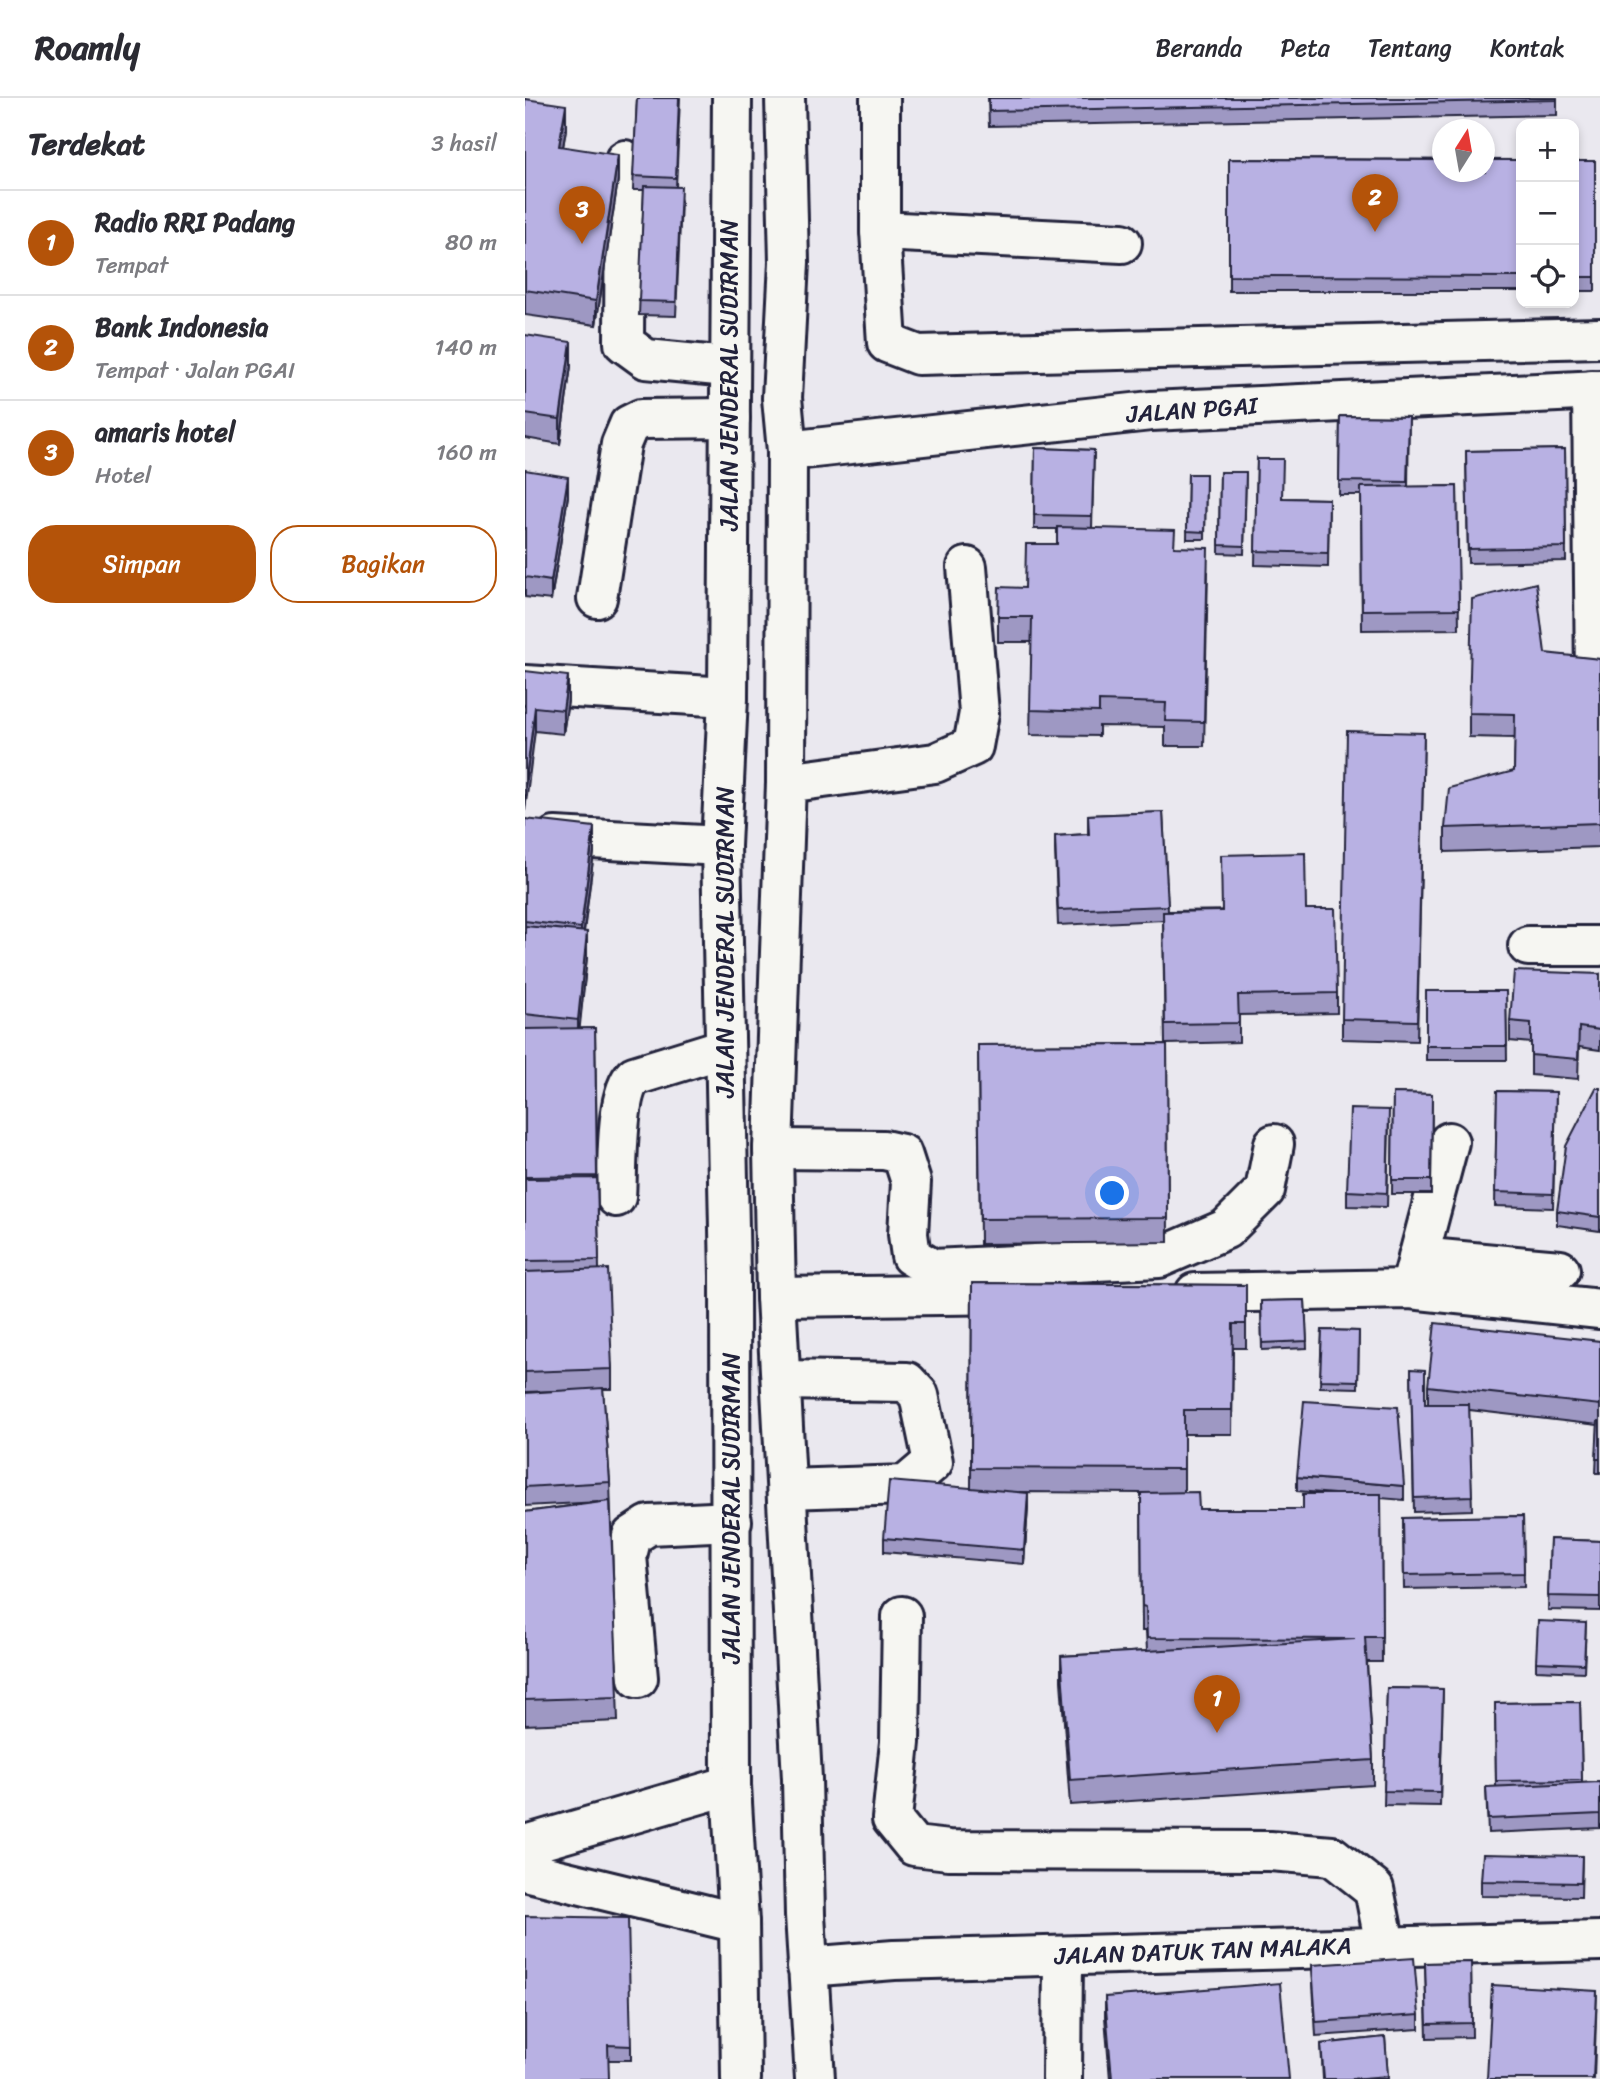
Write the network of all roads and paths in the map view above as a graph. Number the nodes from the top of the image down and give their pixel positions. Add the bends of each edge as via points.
1 (732, 98) edge
2 (785, 98) edge
3 (880, 98) edge
4 (625, 160) dead end
5 (880, 230) junction
6 (1122, 243) dead end
7 (1600, 338) edge
8 (728, 367) junction
9 (1596, 390) edge
10 (730, 418) junction
11 (787, 451) junction
12 (967, 567) dead end
13 (597, 597) dead end
14 (1595, 680) edge
15 (525, 685) edge
16 (728, 697) junction
17 (786, 783) junction
18 (555, 837) edge
19 (721, 846) junction
20 (1528, 946) dead end
21 (1600, 946) edge
22 (725, 1048) junction
23 (1449, 1142) dead end
24 (1274, 1144) dead end
25 (773, 1149) junction
26 (616, 1198) dead end
27 (1560, 1270) dead end
28 (1414, 1273) junction
29 (776, 1297) junction
30 (1600, 1309) edge
31 (781, 1380) junction
32 (787, 1489) junction
33 (732, 1521) junction
34 (902, 1616) dead end
35 (638, 1678) dead end
36 (731, 1785) junction
37 (525, 1845) edge
38 (525, 1871) edge
39 (739, 1923) junction
40 (1600, 1941) edge
41 (1385, 1945) junction
42 (1063, 1956) junction
43 (807, 1967) junction
44 (741, 2079) edge
45 (815, 2079) edge
46 (1062, 2079) edge

1 - 8 main road, JALAN JENDERAL SUDIRMAN
2 - 11 main road via 789,262 782,398
3 - 5 main road
4 - 8 main road via 624,343 646,359
5 - 6 main road
5 - 7 main road via 887,343 918,355
8 - 10 main road, JALAN JENDERAL SUDIRMAN
9 - 11 main road, JALAN PGAI via 1151,411
9 - 14 main road
10 - 13 main road via 641,419 629,425 621,444
10 - 16 main road, JALAN JENDERAL SUDIRMAN
11 - 17 main road
12 - 17 main road via 979,713 973,746 935,763
15 - 16 main road
16 - 19 main road, JALAN JENDERAL SUDIRMAN
17 - 25 main road
18 - 19 main road
19 - 22 main road, JALAN JENDERAL SUDIRMAN
20 - 21 main road
22 - 26 main road via 629,1080 622,1104
22 - 33 main road, JALAN JENDERAL SUDIRMAN
23 - 28 main road
24 - 25 main road via 1265,1190 1226,1229 1159,1258 933,1269 911,1256 911,1182 902,1154
25 - 29 main road
27 - 28 main road
28 - 29 main road via 1158,1293
28 - 30 main road
29 - 31 main road
31 - 32 main road
31 - 32 main road via 907,1382 919,1395 933,1462 907,1485
32 - 43 main road
33 - 35 main road via 649,1525 632,1536 628,1556
33 - 36 main road, JALAN JENDERAL SUDIRMAN
34 - 41 main road via 900,1742 892,1819 914,1846 949,1850 1270,1850 1332,1856 1374,1889
36 - 37 main road
36 - 39 main road, JALAN JENDERAL SUDIRMAN
38 - 39 main road
39 - 44 main road, JALAN JENDERAL SUDIRMAN
40 - 41 main road, JALAN DATUK TAN MALAKA
41 - 42 main road, JALAN DATUK TAN MALAKA
42 - 43 main road, JALAN DATUK TAN MALAKA
42 - 46 main road
43 - 45 main road

